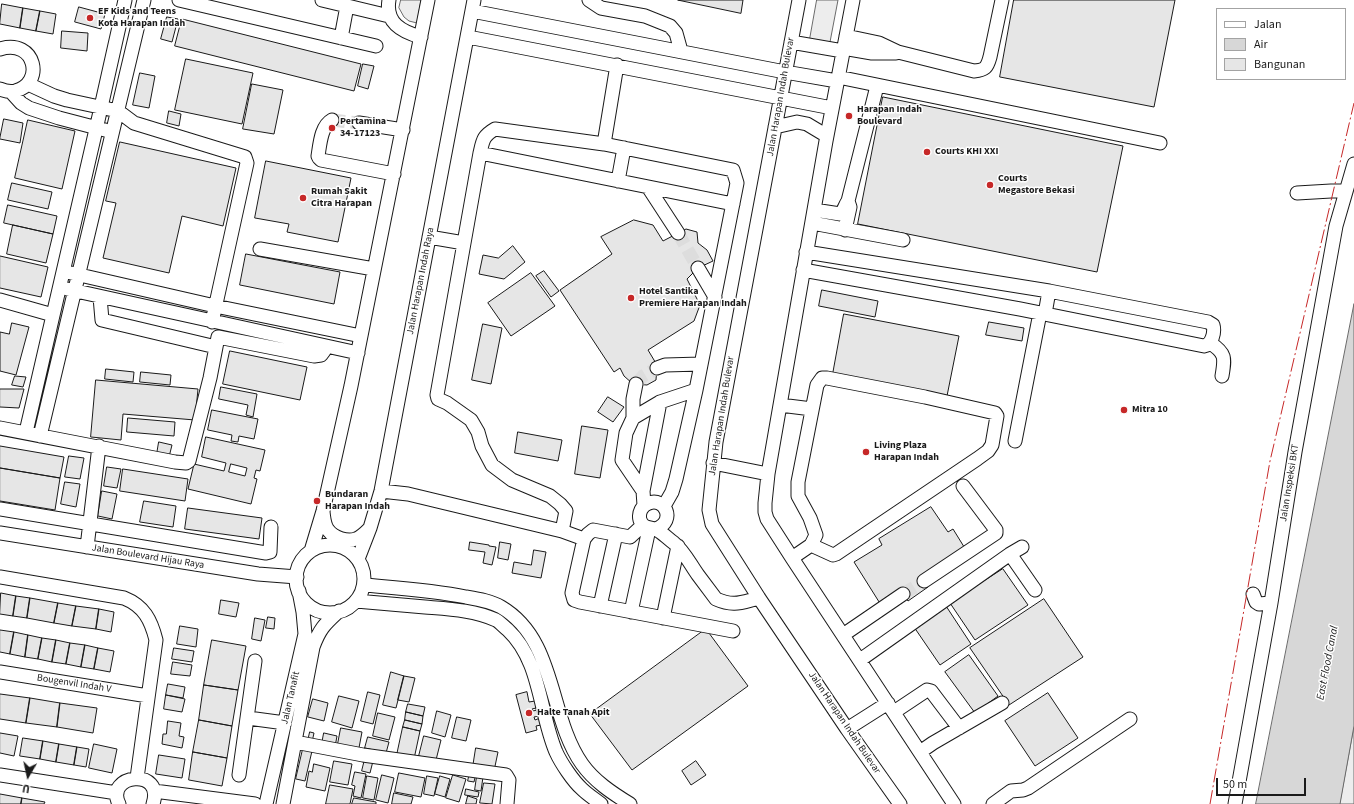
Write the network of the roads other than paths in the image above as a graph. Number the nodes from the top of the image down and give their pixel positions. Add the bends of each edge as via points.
1 (125, 0) edge
2 (144, 0) edge
3 (180, 0) edge
4 (322, 0) edge
5 (389, 0) edge
6 (428, 0) edge
7 (589, 0) edge
8 (799, 0) edge
9 (853, 0) edge
10 (1002, 0) edge
11 (473, 5) edge
12 (347, 6) junction
13 (389, 16) junction
14 (421, 37) junction
15 (468, 37) junction
16 (341, 38) junction
17 (791, 42) junction
18 (844, 45) junction
19 (376, 46) dead end
20 (3, 47) edge
21 (681, 51) junction
22 (617, 65) junction
23 (785, 72) junction
24 (837, 79) junction
25 (28, 84) junction
26 (877, 86) junction
27 (5, 90) edge
28 (780, 98) junction
29 (102, 107) junction
30 (832, 108) junction
31 (118, 110) junction
32 (332, 120) dead end
33 (134, 123) junction
34 (359, 123) tunnel mouth
35 (775, 127) junction
36 (96, 129) junction
37 (403, 130) junction
38 (113, 132) junction
39 (827, 136) junction
40 (1160, 143) dead end
41 (604, 144) junction
42 (624, 148) junction
43 (480, 152) junction
44 (1354, 164) edge
45 (394, 174) junction
46 (618, 181) junction
47 (648, 187) junction
48 (1346, 191) junction
49 (1297, 193) dead end
50 (848, 201) junction
51 (733, 204) junction
52 (814, 210) junction
53 (812, 223) junction
54 (844, 230) junction
55 (678, 233) tunnel mouth
56 (429, 237) junction
57 (903, 240) dead end
58 (464, 243) junction
59 (260, 249) dead end
60 (806, 252) junction
61 (698, 268) tunnel mouth
62 (374, 269) junction
63 (803, 270) junction
64 (63, 271) junction
65 (79, 275) junction
66 (1024, 287) junction
67 (60, 288) junction
68 (75, 291) junction
69 (1049, 291) junction
70 (100, 297) junction
71 (715, 297) junction
72 (0, 300) edge
73 (215, 306) junction
74 (1020, 309) junction
75 (1042, 314) junction
76 (53, 315) junction
77 (216, 323) junction
78 (361, 336) junction
79 (217, 342) junction
80 (1210, 343) junction
81 (325, 346) junction
82 (358, 353) junction
83 (702, 364) junction
84 (656, 368) tunnel mouth
85 (1222, 376) dead end
86 (636, 384) tunnel mouth
87 (696, 390) junction
88 (660, 402) junction
89 (780, 405) junction
90 (812, 409) junction
91 (633, 418) junction
92 (0, 428) edge
93 (26, 432) junction
94 (40, 436) junction
95 (1015, 441) dead end
96 (99, 446) junction
97 (713, 463) junction
98 (762, 473) junction
99 (963, 486) dead end
100 (381, 491) junction
101 (643, 491) junction
102 (644, 505) junction
103 (664, 506) junction
104 (0, 509) edge
105 (323, 510) junction
106 (76, 522) junction
107 (90, 524) junction
108 (271, 527) dead end
109 (370, 528) junction
110 (649, 528) junction
111 (562, 531) junction
112 (0, 533) edge
113 (616, 534) junction
114 (584, 539) junction
115 (72, 544) junction
116 (811, 544) junction
117 (678, 546) junction
118 (87, 547) junction
119 (1022, 547) dead end
120 (311, 551) junction
121 (1010, 554) junction
122 (792, 558) junction
123 (358, 559) junction
124 (0, 577) edge
125 (297, 577) junction
126 (924, 581) tunnel mouth
127 (364, 585) junction
128 (1035, 590) dead end
129 (299, 591) junction
130 (903, 594) tunnel mouth
131 (1253, 594) dead end
132 (759, 598) junction
133 (356, 601) junction
134 (1271, 603) junction
135 (600, 606) junction
136 (339, 611) junction
137 (631, 612) junction
138 (664, 618) junction
139 (733, 631) dead end
140 (843, 635) junction
141 (860, 660) junction
142 (255, 661) dead end
143 (0, 672) edge
144 (148, 696) junction
145 (1002, 703) dead end
146 (887, 708) junction
147 (248, 718) junction
148 (1130, 719) dead end
149 (285, 723) junction
150 (849, 728) junction
151 (959, 728) junction
152 (295, 742) junction
153 (920, 752) junction
154 (0, 774) edge
155 (239, 775) dead end
156 (138, 778) junction
157 (153, 798) edge
158 (118, 799) edge
159 (256, 804) edge
160 (266, 804) edge
161 (283, 804) edge
162 (507, 804) edge
163 (601, 804) edge
164 (630, 804) edge
165 (900, 804) edge
166 (954, 804) edge
167 (993, 804) edge
168 (1235, 804) edge

1 - 29 street
2 - 31 street
3 - 16 street
4 - 12 street
5 - 13 street
6 - 14 street
7 - 21 street via 600,8 645,16 670,26 676,33
8 - 17 street, Jalan Harapan Indah Bulevar
9 - 18 street
10 - 18 street via 990,57 987,66 981,70 974,71 898,52 879,43
11 - 15 street, Jalan Harapan Indah Raya
11 - 21 street
12 - 13 street
12 - 16 street
13 - 14 street via 406,33
14 - 37 street
15 - 22 street
15 - 56 street, Jalan Harapan Indah Raya
16 - 19 street
17 - 18 street
17 - 23 street, Jalan Harapan Indah Bulevar
18 - 24 street
20 - 25 street via 24,51 30,58 33,66
21 - 23 street
22 - 28 street
22 - 41 street
23 - 24 street
23 - 28 street, Jalan Harapan Indah Bulevar
24 - 26 street
24 - 30 street
25 - 27 street via 20,90
25 - 29 street via 54,96
26 - 40 street
26 - 50 street
27 - 36 street via 29,108
28 - 30 street
28 - 35 street, Jalan Harapan Indah Bulevar
29 - 31 street
29 - 36 street
30 - 39 street
31 - 33 street
31 - 38 street
32 - 45 street via 327,123 322,136 319,158 321,160
33 - 38 street
33 - 73 street via 242,156 247,160
34 - 37 street
35 - 39 street via 797,122 807,124
35 - 97 street, Jalan Harapan Indah Bulevar
36 - 38 street
36 - 64 street
37 - 45 street
38 - 65 street
39 - 52 street
41 - 42 street
41 - 43 street via 495,129 486,134
42 - 46 street
42 - 51 street via 733,170 737,183
43 - 46 street
43 - 58 street
44 - 48 street, Jalan Inspeksi BKT
45 - 62 street
46 - 47 street
47 - 51 street
47 - 55 street
48 - 49 street
48 - 134 street, Jalan Inspeksi BKT via 1336,226
50 - 52 street via 840,214
50 - 54 street via 850,207
51 - 71 street
52 - 53 street
53 - 54 street
53 - 60 street
54 - 57 street
56 - 58 street
56 - 100 street, Jalan Harapan Indah Raya
58 - 111 street via 438,399 471,420 492,465 512,480 550,496 560,504 566,511
59 - 62 street
60 - 63 street
60 - 66 street
61 - 71 street
62 - 78 street
63 - 74 street
63 - 89 street
64 - 65 street
64 - 67 street
65 - 68 street
65 - 73 street
66 - 69 street
66 - 74 street
67 - 68 street
67 - 76 street
68 - 70 street
68 - 94 street
69 - 75 street
69 - 80 street via 1208,322 1214,327
70 - 77 street
70 - 79 street via 102,320
71 - 83 street
72 - 76 street
73 - 77 street
73 - 78 street
74 - 75 street
75 - 80 street via 1204,346
75 - 95 street via 1033,366
76 - 93 street
77 - 79 street
77 - 81 street
78 - 82 street
79 - 81 street via 314,356 321,355
79 - 96 street via 190,458 186,463
80 - 85 street via 1224,356
81 - 82 street
82 - 105 street
83 - 84 street via 665,365
83 - 87 street
86 - 91 street
87 - 88 street
87 - 103 street via 676,479
88 - 91 street
88 - 101 street
89 - 90 street
89 - 98 street
90 - 116 street via 798,482 798,496 815,530 816,535
90 - 116 street via 817,384 822,378 827,378 925,397 995,413 997,416 992,445 977,459 836,554 832,555
91 - 101 street via 626,433 622,460
92 - 93 street
93 - 94 street
94 - 96 street
96 - 107 street
97 - 98 street
97 - 132 street, Jalan Harapan Indah Bulevar via 709,510 712,524
98 - 122 street via 767,519
99 - 126 street via 996,533
100 - 109 street, Jalan Harapan Indah Raya
100 - 111 street via 408,494
101 - 102 street
102 - 103 street via 658,502
102 - 110 street via 639,518
103 - 110 street via 667,520 663,526
104 - 106 street
105 - 109 street via 324,523 328,531 339,538 349,541 357,539
105 - 120 street
106 - 107 street
106 - 115 street
107 - 108 street via 266,553 270,552 271,548
107 - 118 street
109 - 123 street, Jalan Harapan Indah Raya
110 - 113 street via 630,537
110 - 117 street
110 - 137 street
111 - 114 street
112 - 115 street, Jalan Boulevard Hijau Raya
113 - 114 street via 593,530
113 - 135 street
114 - 135 street via 572,593 574,600
115 - 118 street, Jalan Boulevard Hijau Raya
116 - 122 street
117 - 132 street via 716,599 726,603 737,603
117 - 138 street
118 - 125 street, Jalan Boulevard Hijau Raya via 258,574
119 - 121 street
120 - 123 street via 324,546 339,546
120 - 125 street via 301,562
121 - 128 street
121 - 141 street
122 - 140 street
123 - 127 street via 363,571
124 - 144 street via 124,598 136,604 151,622 156,640
125 - 129 street
127 - 133 street
127 - 164 street via 482,600 500,607 513,616 530,635 540,653 571,745 582,763 595,780
129 - 136 street via 307,603 318,610
129 - 149 street, Jalan Tanafit via 305,634
130 - 140 street
131 - 134 street via 1259,604
132 - 150 street, Jalan Harapan Indah Bulevar
133 - 136 street
133 - 163 street via 456,610 498,621 511,633 528,659 557,753 582,789
134 - 168 street, Jalan Inspeksi BKT
135 - 137 street
136 - 152 street, Jalan Tanafit via 323,626 313,647
137 - 138 street
138 - 139 street
140 - 141 street
141 - 146 street
142 - 147 street
143 - 144 street, Bougenvil Indah V
144 - 156 street
145 - 151 street
146 - 150 street
146 - 151 street via 927,690 931,691
146 - 153 street
147 - 149 street
147 - 155 street
148 - 167 street via 1028,788 1011,791
149 - 160 street, Jalan Tanafit
150 - 165 street, Jalan Harapan Indah Bulevar
151 - 153 street
152 - 161 street, Jalan Tanafit
152 - 162 street via 363,755 506,775 509,780
153 - 166 street
154 - 158 street
156 - 157 street via 150,785
156 - 158 street via 124,782 120,787
157 - 159 street

